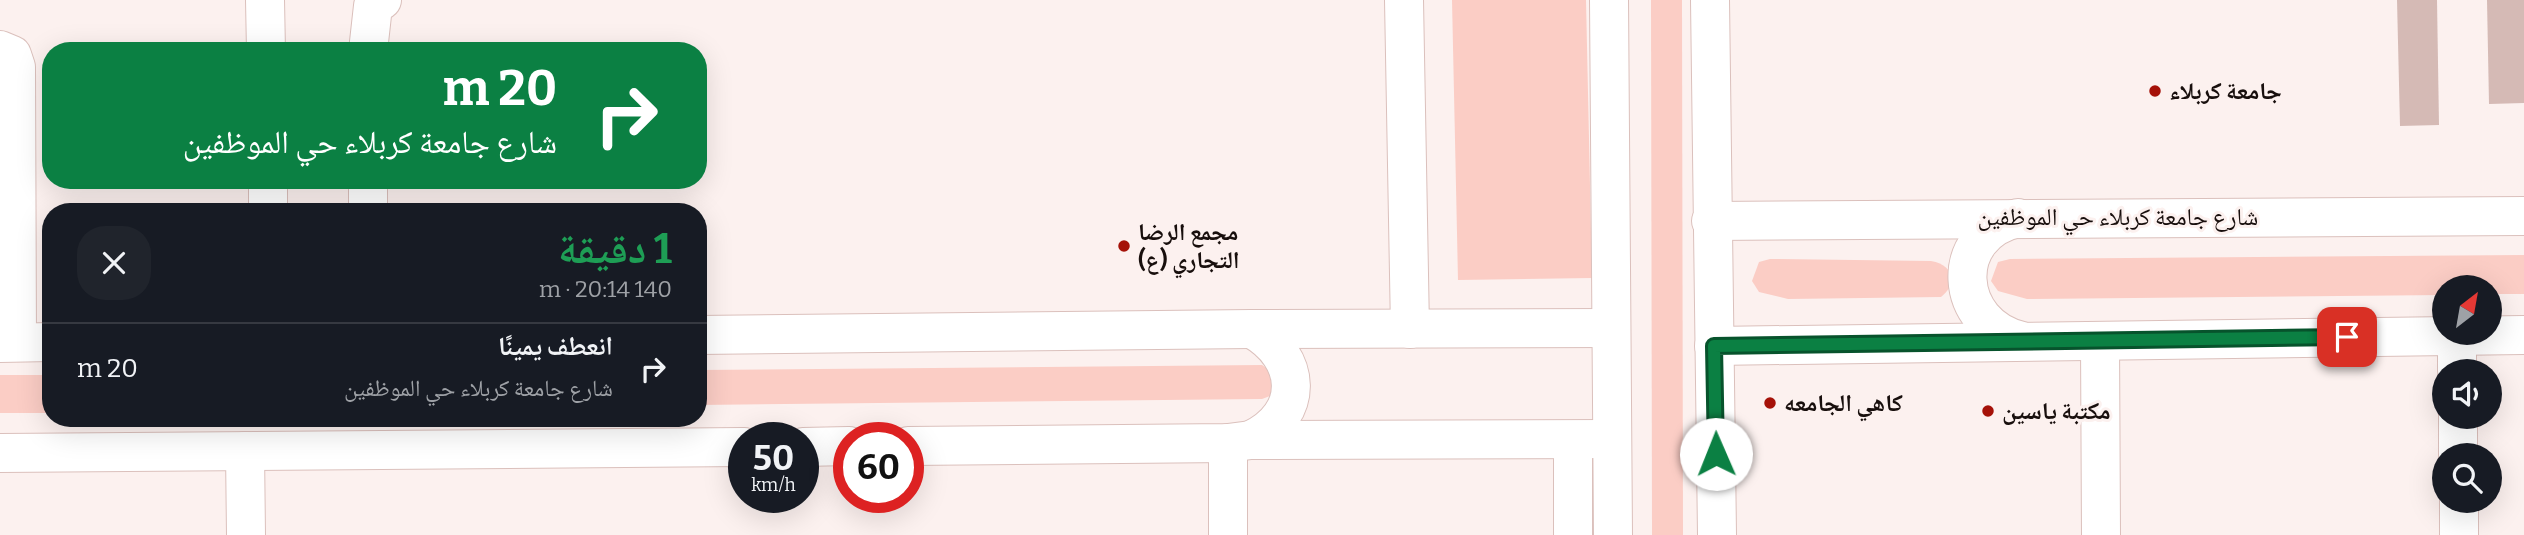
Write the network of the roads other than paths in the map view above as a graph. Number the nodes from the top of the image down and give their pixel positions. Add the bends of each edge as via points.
1 (265, 0) edge
2 (382, 0) edge
3 (1404, 0) edge
4 (1609, 0) edge
5 (1710, 0) edge
6 (266, 42) edge
7 (369, 42) edge
8 (0, 50) edge
9 (2524, 216) edge
10 (2020, 217) junction
11 (1711, 221) junction
12 (1611, 328) junction
13 (1252, 329) junction
14 (1410, 329) junction
15 (707, 335) edge
16 (2524, 335) edge
17 (2022, 341) junction
18 (2100, 341) junction
19 (23, 342) edge
20 (1714, 346) junction
21 (2457, 353) edge
22 (1612, 439) junction
23 (1573, 440) junction
24 (1240, 442) junction
25 (924, 446) edge
26 (728, 447) edge
27 (245, 451) junction
28 (0, 453) edge
29 (2459, 513) edge
30 (246, 535) edge
31 (1228, 535) edge
32 (1573, 535) edge
33 (1613, 535) edge
34 (1717, 535) edge
35 (2101, 535) edge
36 (2459, 535) edge

1 - 6 main road
2 - 7 main road via 373,6
3 - 14 main road
4 - 12 main road
5 - 11 main road
8 - 19 main road via 12,55 16,67
9 - 10 main road, شارع جامعة كربلاء حي الموظفين
10 - 11 main road, شارع جامعة كربلاء حي الموظفين
10 - 17 main road via 1999,224 1982,238 1971,258 1967,280 1971,302 1983,321
11 - 20 main road
12 - 14 main road
12 - 22 main road
13 - 14 main road
13 - 15 main road
13 - 24 main road via 1278,347 1287,361 1291,385 1278,422 1266,433
16 - 21 main road
17 - 18 main road
17 - 20 main road
18 - 21 main road
18 - 35 main road
20 - 34 main road
22 - 23 main road
22 - 33 main road
23 - 24 main road
23 - 32 main road
24 - 25 main road
24 - 31 main road
26 - 27 main road
27 - 28 main road
27 - 30 main road
29 - 36 main road

